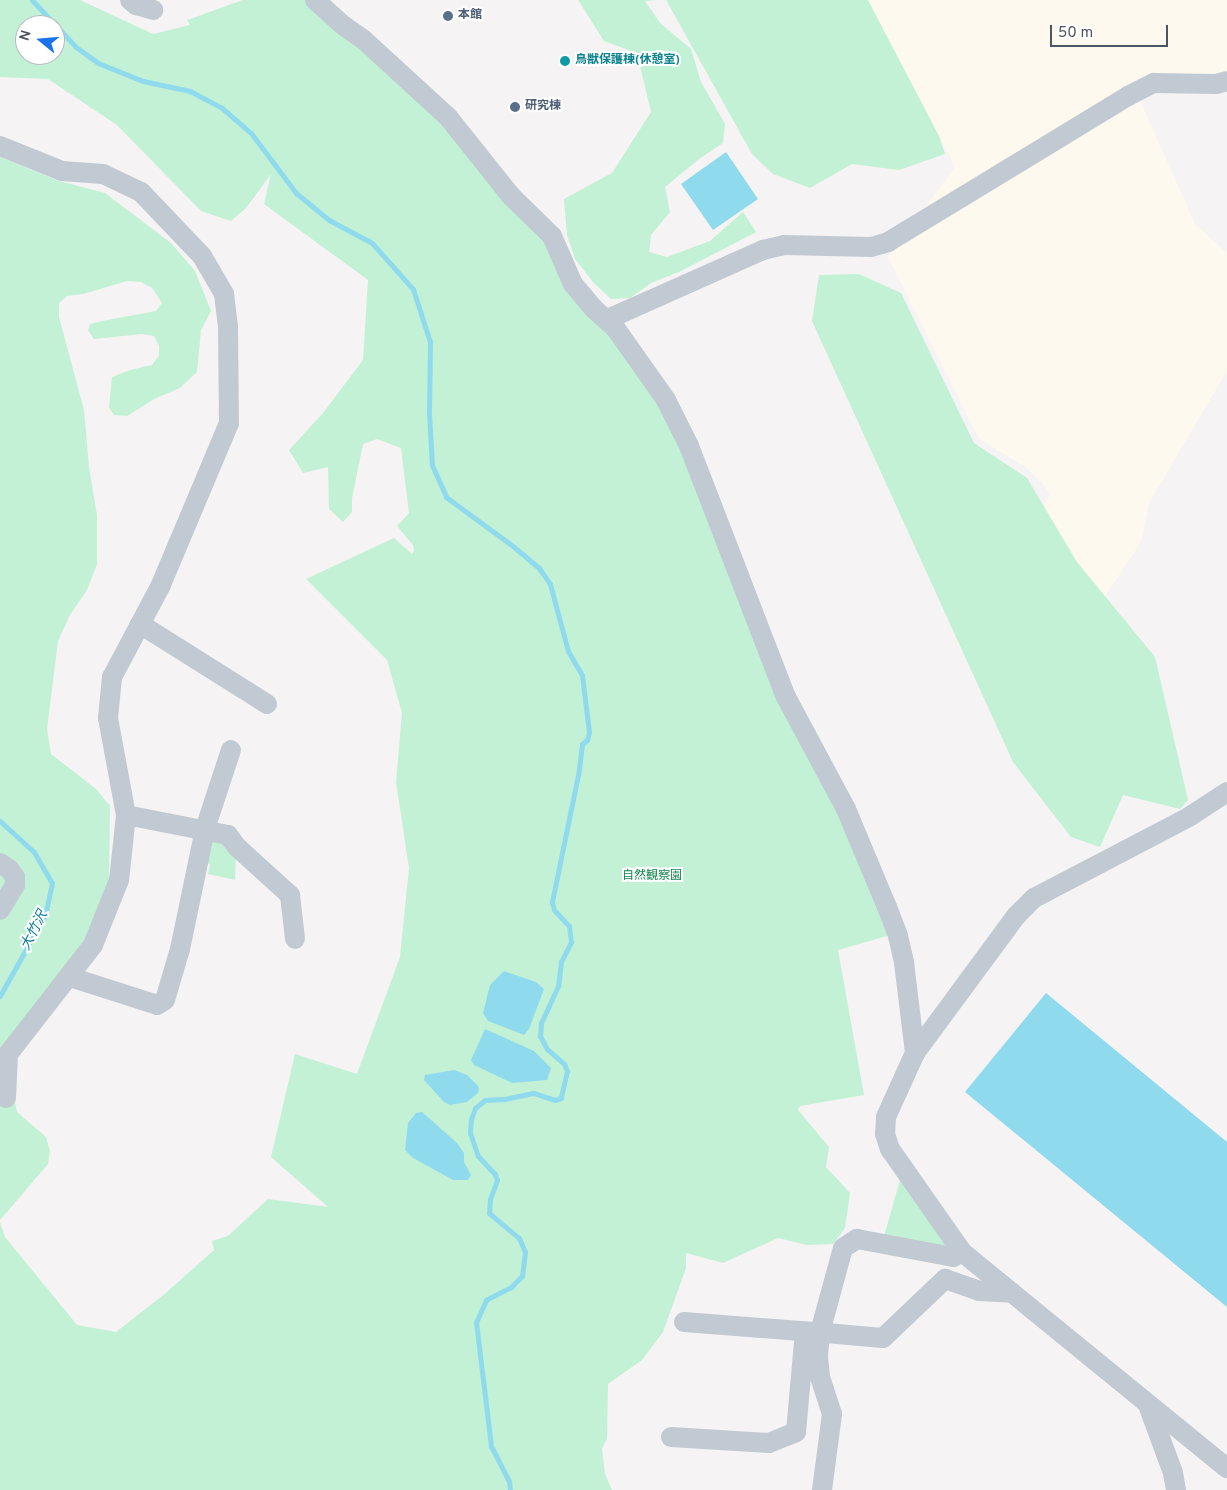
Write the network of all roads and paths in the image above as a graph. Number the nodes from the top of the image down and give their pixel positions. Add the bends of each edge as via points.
1 (130, 0) edge
2 (315, 0) edge
3 (153, 10) dead end
4 (1227, 82) edge
5 (0, 146) edge
6 (608, 319) junction
7 (140, 624) junction
8 (267, 704) dead end
9 (231, 750) dead end
10 (1227, 792) edge
11 (126, 815) junction
12 (205, 829) junction
13 (0, 863) edge
14 (0, 910) edge
15 (295, 939) dead end
16 (70, 977) junction
17 (915, 1053) junction
18 (6, 1098) dead end
19 (962, 1252) junction
20 (1012, 1293) junction
21 (684, 1322) dead end
22 (815, 1332) junction
23 (1148, 1405) junction
24 (671, 1437) dead end
25 (1227, 1468) edge
26 (822, 1490) edge
27 (1176, 1490) edge

1 - 3 street
2 - 6 street via 448,117 511,196 552,236 574,284
4 - 6 street via 1154,83 888,242 871,248 784,245 763,250
5 - 7 street via 62,171 103,174 141,192 202,256 224,294 228,328 229,423 161,586
6 - 17 street via 666,400 689,446 786,697 846,809 887,907 904,963
7 - 8 street
7 - 11 street via 112,677 108,718
9 - 12 street
10 - 17 street via 1189,817 1034,898 1016,916
11 - 12 street
11 - 16 street via 116,889 93,945
12 - 15 street via 228,835 290,895
12 - 16 street via 180,949 165,1000 157,1005
13 - 14 street via 9,869 15,885
16 - 18 street via 8,1054
17 - 19 street via 886,1117 885,1134 890,1149
19 - 20 street
19 - 26 street via 952,1257 857,1238 843,1248 820,1332 820,1376 832,1414
20 - 22 street via 979,1291 945,1279 871,1347
20 - 23 street
21 - 22 street
22 - 24 street via 796,1432 769,1443
23 - 25 street
23 - 27 street

